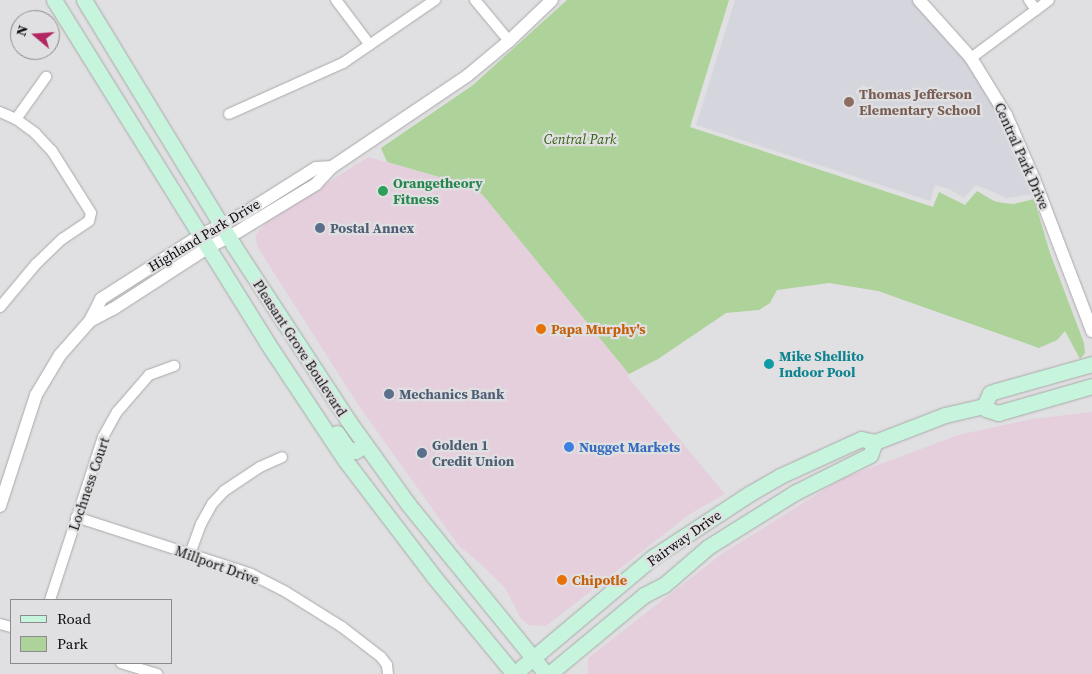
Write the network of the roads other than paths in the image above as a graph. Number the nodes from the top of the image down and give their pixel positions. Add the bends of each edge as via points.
1 (54, 0) edge
2 (84, 0) edge
3 (336, 0) edge
4 (435, 0) edge
5 (475, 0) edge
6 (552, 0) edge
7 (919, 0) edge
8 (1029, 0) edge
9 (1049, 0) edge
10 (1036, 10) junction
11 (509, 41) junction
12 (370, 45) junction
13 (971, 58) junction
14 (46, 77) dead end
15 (0, 112) edge
16 (229, 114) dead end
17 (16, 120) junction
18 (226, 231) junction
19 (205, 241) junction
20 (0, 307) edge
21 (1092, 331) edge
22 (1092, 364) edge
23 (174, 366) dead end
24 (1092, 386) edge
25 (300, 391) junction
26 (984, 406) junction
27 (868, 440) junction
28 (365, 444) junction
29 (282, 457) dead end
30 (817, 480) junction
31 (749, 494) junction
32 (1, 499) edge
33 (76, 517) junction
34 (190, 554) junction
35 (50, 599) edge
36 (534, 658) junction
37 (124, 664) edge
38 (156, 674) edge
39 (388, 674) edge
40 (514, 674) edge
41 (547, 674) edge

1 - 19 main road, Pleasant Grove Boulevard
2 - 18 main road, Pleasant Grove Boulevard
3 - 12 street
4 - 12 street
5 - 11 street
6 - 11 street, Highland Park Drive
7 - 13 street, Central Park Drive
8 - 10 street
9 - 10 street
10 - 13 street
11 - 18 street, Highland Park Drive via 467,76 332,167 316,184
12 - 16 street via 328,71
13 - 21 street, Central Park Drive via 1006,115 1021,147
14 - 17 street
15 - 17 street
17 - 20 street via 52,151 91,213 89,221 62,239 36,264
18 - 19 street, Highland Park Drive
18 - 28 main road, Pleasant Grove Boulevard via 292,338
19 - 25 main road, Pleasant Grove Boulevard
19 - 32 street, Highland Park Drive via 100,299 90,321 60,355 36,395
22 - 26 main road via 990,393
23 - 33 street, Lochness Court via 149,375 117,412 103,437
24 - 26 main road, Fairway Drive via 998,413
25 - 28 main road via 308,392 348,448 355,451
25 - 40 main road, Pleasant Grove Boulevard via 364,486
26 - 27 main road, Fairway Drive via 944,415
27 - 30 main road via 819,466
27 - 31 main road, Fairway Drive via 780,476
28 - 36 main road, Pleasant Grove Boulevard via 408,504
29 - 34 street via 224,491 201,524
30 - 31 main road via 794,478 763,492
30 - 41 main road, Fairway Drive via 708,547
31 - 36 main road, Fairway Drive via 653,557
33 - 34 street, Millport Drive
33 - 35 street, Lochness Court
34 - 39 street, Millport Drive via 251,574 286,592 342,627 381,657 387,665
36 - 40 main road, Fairway Drive
36 - 41 main road, Pleasant Grove Boulevard
37 - 38 street

